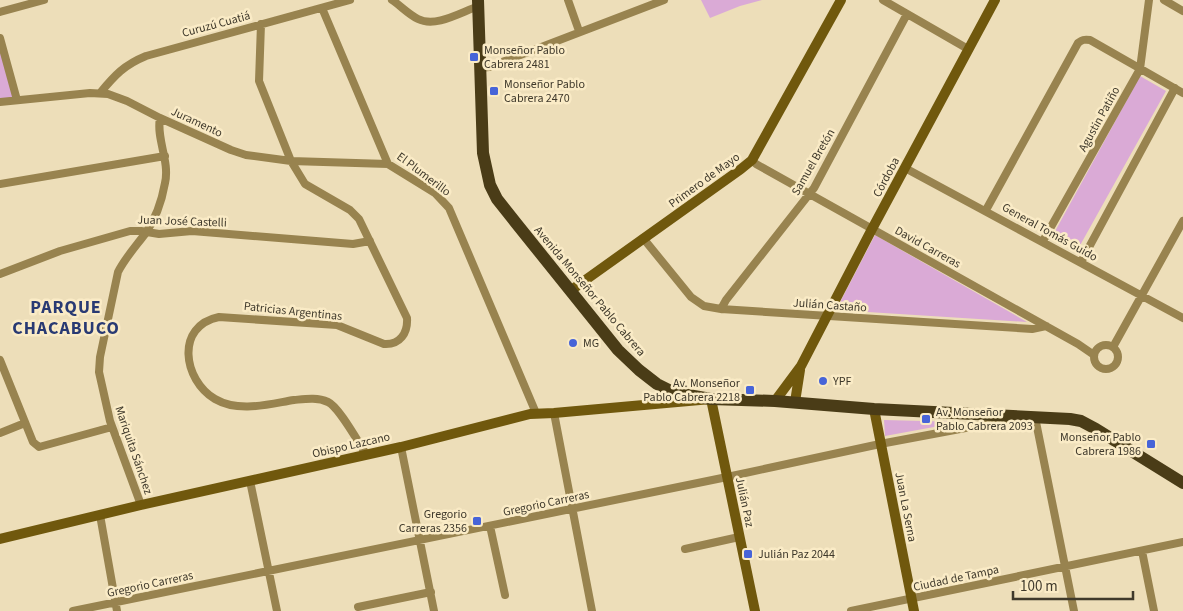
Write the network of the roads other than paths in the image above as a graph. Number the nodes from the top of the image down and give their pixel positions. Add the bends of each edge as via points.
1 (44, 0) edge
2 (350, 0) edge
3 (392, 0) edge
4 (568, 0) edge
5 (664, 0) edge
6 (841, 0) edge
7 (883, 0) edge
8 (995, 0) edge
9 (1149, 0) edge
10 (1164, 0) edge
11 (478, 3) edge
12 (322, 8) junction
13 (1183, 10) edge
14 (0, 12) edge
15 (907, 14) junction
16 (261, 24) junction
17 (579, 31) junction
18 (0, 38) edge
19 (968, 49) junction
20 (480, 68) junction
21 (1140, 69) junction
22 (1175, 88) junction
23 (100, 93) junction
24 (1183, 93) edge
25 (17, 100) junction
26 (0, 102) edge
27 (160, 118) junction
28 (165, 156) junction
29 (752, 160) junction
30 (291, 161) junction
31 (388, 164) junction
32 (905, 168) junction
33 (0, 184) edge
34 (809, 194) junction
35 (986, 210) junction
36 (1183, 221) edge
37 (872, 229) junction
38 (146, 232) junction
39 (1179, 237) edge
40 (643, 238) junction
41 (370, 241) junction
42 (1043, 241) junction
43 (1080, 262) junction
44 (0, 274) edge
45 (570, 291) junction
46 (1141, 295) junction
47 (721, 309) junction
48 (826, 317) junction
49 (1183, 318) edge
50 (1046, 326) junction
51 (1113, 347) junction
52 (1094, 354) junction
53 (0, 360) edge
54 (801, 366) junction
55 (657, 384) junction
56 (711, 399) junction
57 (775, 400) junction
58 (795, 402) junction
59 (651, 405) junction
60 (874, 409) junction
61 (536, 413) junction
62 (554, 413) junction
63 (1030, 417) junction
64 (25, 423) junction
65 (112, 427) junction
66 (0, 433) edge
67 (880, 444) junction
68 (401, 447) junction
69 (366, 454) junction
70 (727, 477) junction
71 (250, 481) junction
72 (1183, 483) edge
73 (141, 505) junction
74 (571, 509) junction
75 (100, 515) junction
76 (490, 526) junction
77 (739, 537) junction
78 (0, 539) edge
79 (421, 540) junction
80 (1183, 542) edge
81 (684, 549) dead end
82 (1142, 551) junction
83 (1065, 566) junction
84 (269, 571) junction
85 (430, 592) junction
86 (505, 595) dead end
87 (911, 598) junction
88 (115, 602) junction
89 (358, 606) dead end
90 (73, 611) edge
91 (117, 611) edge
92 (277, 611) edge
93 (434, 611) edge
94 (592, 611) edge
95 (755, 611) edge
96 (851, 611) edge
97 (914, 611) edge
98 (1074, 611) edge
99 (1154, 611) edge

1 - 14 street
2 - 12 street, Curuzú Cuatiá
3 - 11 street via 418,19 431,22
4 - 17 street
5 - 17 street
6 - 29 main road, Primero de Mayo
7 - 15 street
8 - 19 main road, Córdoba
9 - 21 street, Agustin Patiño
10 - 13 street
11 - 20 main road, Avenida Monseñor Pablo Cabrera
12 - 16 street, Curuzú Cuatiá
12 - 31 street, El Plumerillo
15 - 19 street
15 - 34 street, Samuel Bretón
16 - 23 street, Curuzú Cuatiá via 146,56 124,67
16 - 30 street, Patricias Argentinas via 259,81
17 - 20 street
18 - 25 street
19 - 32 main road, Córdoba
20 - 45 main road, Avenida Monseñor Pablo Cabrera via 483,153 490,186
21 - 22 street
21 - 35 street via 1090,40 1078,43
21 - 42 street, Agustin Patiño
22 - 24 street
22 - 43 street
23 - 25 street, Juramento
23 - 27 street, Juramento via 121,98
25 - 26 street, Juramento
27 - 28 street, Mariquita Sánchez
27 - 30 street, Juramento via 238,153
28 - 33 street
28 - 38 street, Mariquita Sánchez via 165,182
29 - 34 street, David Carreras
29 - 40 main road, Primero de Mayo
30 - 31 street, Juramento
30 - 41 street, Patricias Argentinas via 305,184 356,215
31 - 61 street, El Plumerillo via 435,193 449,208
32 - 35 street, General Tomás Guido
32 - 37 main road, Córdoba
34 - 37 street, David Carreras
34 - 47 street, Samuel Bretón
35 - 42 street, General Tomás Guido
36 - 39 street
37 - 48 main road, Córdoba
37 - 50 street, David Carreras
38 - 41 street, Juan José Castelli via 159,234 192,230 353,244
38 - 44 street, Juan José Castelli via 130,231 109,236
38 - 65 street, Mariquita Sánchez via 118,272 100,357 99,372
39 - 46 street
40 - 45 main road, Primero de Mayo
40 - 47 street, Julián Castaño via 691,297 704,306
41 - 69 street, Patricias Argentinas via 406,318 406,331 398,342 378,343 337,325 226,316 210,319 199,326 190,339 188,353 190,367 198,382 208,394 221,401 251,407 306,399 327,401 337,409
42 - 43 street, General Tomás Guido
43 - 46 street, General Tomás Guido
45 - 55 main road, Avenida Monseñor Pablo Cabrera via 618,350
46 - 49 street, General Tomás Guido
46 - 51 street
47 - 48 street, Julián Castaño
48 - 50 street, Julián Castaño via 1032,328
48 - 54 main road, Córdoba
50 - 52 street, David Carreras
51 - 52 street via 1103,346
51 - 52 street via 1118,360 1110,368 1103,369 1097,365
53 - 64 street
54 - 57 main road, Córdoba
54 - 58 main road, Córdoba
55 - 56 main road, Avenida Monseñor Pablo Cabrera via 676,392
55 - 59 main road via 660,395
56 - 57 main road, Avenida Monseñor Pablo Cabrera
56 - 59 main road, Obispo Lazcano
56 - 70 main road, Julián Paz
57 - 58 main road, Avenida Monseñor Pablo Cabrera
58 - 60 main road, Avenida Monseñor Pablo Cabrera
59 - 62 main road, Obispo Lazcano
60 - 63 main road, Avenida Monseñor Pablo Cabrera
60 - 67 main road, Juan La Serna
61 - 62 main road, Obispo Lazcano
61 - 68 main road, Obispo Lazcano
62 - 74 street
63 - 67 street, Gregorio Carreras
63 - 72 main road, Avenida Monseñor Pablo Cabrera via 1070,419 1089,424
63 - 83 street
64 - 65 street via 33,442 39,447
64 - 66 street
65 - 73 street, Mariquita Sánchez
67 - 70 street, Gregorio Carreras
67 - 87 main road, Juan La Serna
68 - 69 main road, Obispo Lazcano
68 - 79 street
69 - 71 main road, Obispo Lazcano
70 - 74 street, Gregorio Carreras
70 - 77 main road, Julián Paz
71 - 73 main road, Obispo Lazcano
71 - 84 street
73 - 75 main road, Obispo Lazcano
74 - 76 street, Gregorio Carreras
74 - 94 street
75 - 78 main road, Obispo Lazcano
75 - 88 street
76 - 79 street, Gregorio Carreras
76 - 86 street
77 - 81 street
77 - 95 main road, Julián Paz
79 - 84 street, Gregorio Carreras
79 - 85 street
80 - 82 street, Ciudad de Tampa
82 - 83 street, Ciudad de Tampa
82 - 99 street
83 - 87 street, Ciudad de Tampa
83 - 98 street
84 - 88 street, Gregorio Carreras
84 - 92 street
85 - 89 street
85 - 93 street
87 - 96 street, Ciudad de Tampa
87 - 97 main road, Juan La Serna
88 - 90 street, Gregorio Carreras
88 - 91 street

